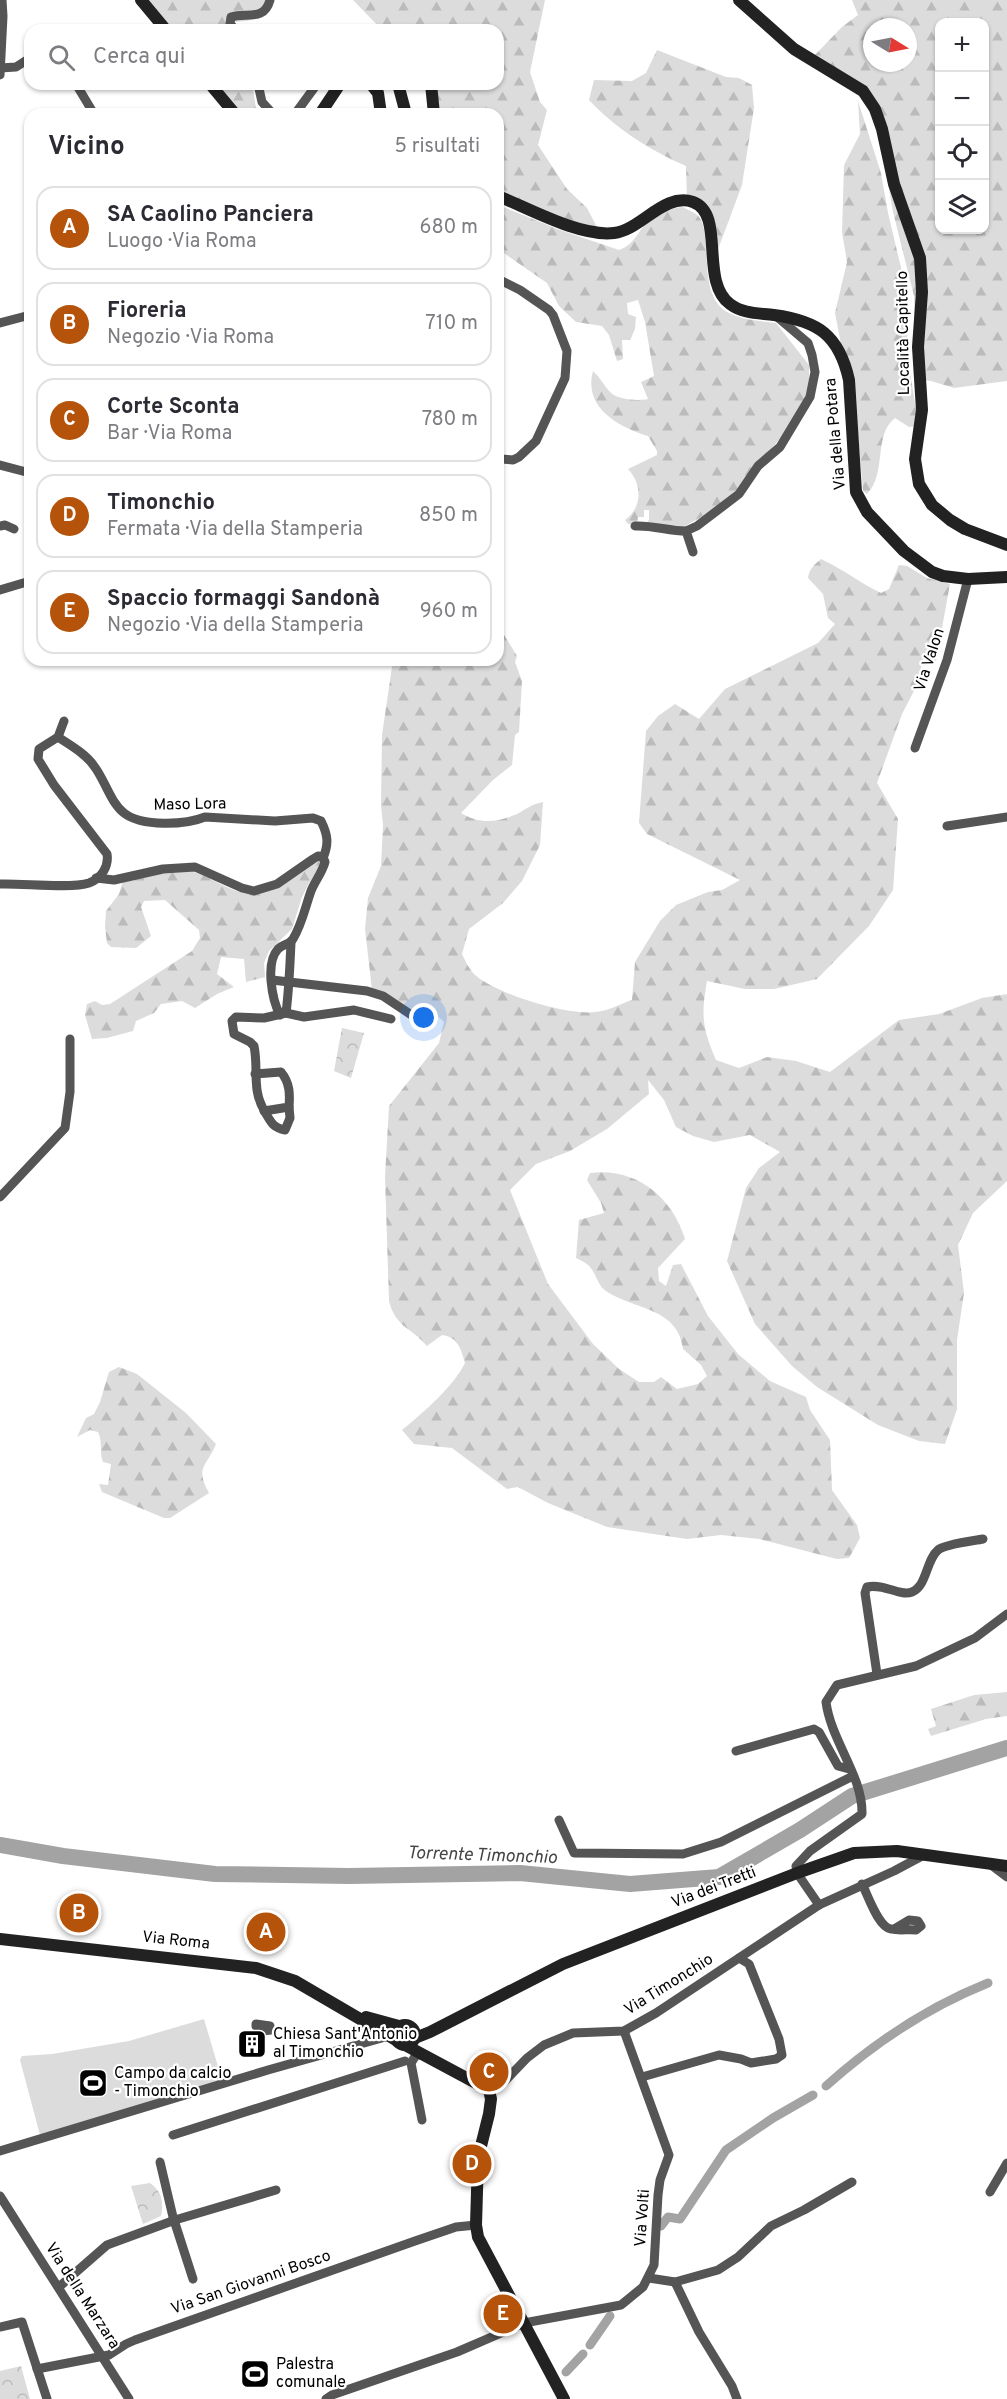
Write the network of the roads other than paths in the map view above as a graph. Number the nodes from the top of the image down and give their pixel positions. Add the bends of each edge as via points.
1 (2, 0) edge
2 (141, 0) edge
3 (270, 0) edge
4 (738, 0) edge
5 (161, 24) edge
6 (230, 24) edge
7 (24, 62) edge
8 (0, 69) edge
9 (0, 75) edge
10 (80, 90) edge
11 (215, 90) edge
12 (259, 90) edge
13 (307, 90) edge
14 (313, 90) edge
15 (336, 90) edge
16 (371, 90) edge
17 (375, 90) edge
18 (400, 90) edge
19 (432, 90) edge
20 (308, 99) junction
21 (90, 108) edge
22 (230, 108) edge
23 (268, 108) edge
24 (301, 108) edge
25 (324, 108) edge
26 (374, 108) edge
27 (380, 108) edge
28 (404, 108) edge
29 (433, 108) edge
30 (504, 198) edge
31 (504, 282) edge
32 (775, 315) junction
33 (24, 317) edge
34 (0, 323) edge
35 (504, 459) edge
36 (0, 465) edge
37 (24, 471) edge
38 (0, 526) edge
39 (635, 526) dead end
40 (14, 529) dead end
41 (686, 531) junction
42 (1006, 541) edge
43 (693, 552) dead end
44 (1007, 577) edge
45 (969, 579) junction
46 (24, 583) edge
47 (0, 590) edge
48 (64, 721) dead end
49 (58, 737) junction
50 (915, 748) dead end
51 (1007, 817) edge
52 (947, 826) dead end
53 (323, 858) junction
54 (96, 878) junction
55 (0, 884) edge
56 (291, 942) junction
57 (272, 980) junction
58 (290, 982) junction
59 (283, 1014) junction
60 (392, 1019) dead end
61 (428, 1026) dead end
62 (70, 1039) dead end
63 (255, 1074) junction
64 (289, 1107) junction
65 (264, 1111) junction
66 (0, 1197) edge
67 (983, 1539) dead end
68 (1007, 1614) edge
69 (877, 1674) junction
70 (736, 1751) dead end
71 (853, 1776) junction
72 (559, 1820) dead end
73 (924, 1855) junction
74 (989, 1863) junction
75 (1007, 1866) edge
76 (798, 1873) junction
77 (1007, 1877) edge
78 (862, 1884) junction
79 (819, 1905) junction
80 (894, 1929) dead end
81 (0, 1939) edge
82 (738, 1958) junction
83 (340, 2007) junction
84 (374, 2029) junction
85 (624, 2031) junction
86 (403, 2037) junction
87 (359, 2044) junction
88 (426, 2055) junction
89 (405, 2061) junction
90 (642, 2077) junction
91 (414, 2080) junction
92 (489, 2090) junction
93 (422, 2120) dead end
94 (173, 2135) dead end
95 (0, 2151) edge
96 (160, 2162) dead end
97 (1007, 2163) edge
98 (852, 2182) dead end
99 (276, 2190) dead end
100 (990, 2192) dead end
101 (0, 2196) edge
102 (4, 2211) edge
103 (175, 2220) junction
104 (476, 2225) junction
105 (649, 2278) junction
106 (193, 2279) dead end
107 (675, 2282) junction
108 (59, 2288) junction
109 (524, 2324) junction
110 (0, 2326) edge
111 (104, 2356) junction
112 (37, 2369) junction
113 (46, 2399) edge
114 (129, 2399) edge
115 (326, 2399) edge
116 (564, 2399) edge
117 (737, 2399) edge

1 - 8 street
2 - 5 street
3 - 6 street via 258,15 231,17
4 - 42 street, Località Capitello via 794,49 863,91 875,109 894,184 920,258 918,347 922,410 915,459 919,484 932,505 950,520 965,529
7 - 8 street
8 - 9 street
10 - 21 street
11 - 22 street
12 - 23 street
13 - 20 street
14 - 20 street
15 - 25 street
16 - 26 street
17 - 27 street
18 - 28 street
19 - 29 street
20 - 24 street
30 - 32 street, Via della Potara via 580,229 600,233 617,233 681,200 693,202 702,208 712,231 714,275 721,292 730,304 753,314
31 - 35 street via 549,310 567,357 565,378 536,441 519,457
32 - 41 street via 807,343 813,356 815,372 810,397 780,447 758,466 739,494
32 - 45 street, Via della Potara via 815,326 829,336 845,362 856,492 867,512 922,566 943,576
33 - 34 street
36 - 37 street
38 - 40 street
39 - 41 street
41 - 43 street
44 - 45 street, Via della Potara
45 - 50 street, Via Valon via 947,660
46 - 47 street
48 - 49 street
49 - 53 street, Maso Lora via 94,766 124,814 164,824 206,817 275,821 313,818 321,821 325,830 328,844
49 - 54 street via 39,749 38,759 107,854 105,870
51 - 52 street
53 - 54 street via 318,856 277,884 254,891 195,867 163,869 114,880
53 - 56 street, Maso Lora via 324,868
54 - 55 street via 78,884
56 - 57 street via 278,949 269,969
56 - 58 street
57 - 58 street
57 - 59 street via 276,1008
58 - 59 street
58 - 61 street via 376,993
59 - 60 street via 304,1017 354,1010
59 - 63 street via 236,1017 232,1021 234,1034 254,1046
62 - 66 street via 65,1128
63 - 64 street via 283,1073 290,1093
63 - 65 street via 259,1106
64 - 65 street
64 - 65 street via 285,1130 269,1122
67 - 69 street via 940,1548 918,1588 910,1593 885,1586 867,1587
68 - 69 street via 975,1638 916,1666
69 - 71 street via 837,1685 826,1702 828,1718
70 - 71 street via 814,1729 838,1766
71 - 72 street via 722,1842 683,1854 574,1853
71 - 76 street via 862,1797 862,1814 810,1851 796,1866
73 - 74 street, Via dei Tretti
73 - 76 street, Via dei Tretti via 854,1853
73 - 78 street, Via Timonchio
74 - 75 street, Via dei Tretti
74 - 77 street
76 - 79 street
76 - 86 street, Via dei Tretti via 563,1964 448,2022
78 - 79 street, Via Timonchio
78 - 80 street via 880,1921
79 - 82 street, Via Timonchio
81 - 83 street, Via Roma via 242,1965 284,1977
82 - 85 street, Via Timonchio
82 - 90 street via 749,1964 782,2055 751,2063 719,2055
83 - 84 street, Via Roma
83 - 86 street, Via Roma
84 - 86 street, Via Roma
84 - 87 street
85 - 90 street, Via Volti
85 - 92 street, Via Timonchio via 573,2033 544,2045 505,2081
86 - 87 street
86 - 88 street, Via Roma
86 - 89 street
87 - 95 street
88 - 91 street via 413,2057
88 - 92 street, Via Roma
89 - 91 street
89 - 94 street
90 - 105 street, Via Volti via 669,2155 659,2188 656,2254
91 - 93 street
92 - 104 street via 489,2114 478,2158
96 - 103 street
97 - 100 street
98 - 107 street via 771,2226 718,2270
99 - 103 street
101 - 102 street, Via della Marzara
102 - 108 street, Via della Marzara
103 - 106 street
103 - 108 street via 107,2245
104 - 109 street via 483,2248
104 - 111 street, Via San Giovanni Bosco via 415,2241 135,2340
105 - 107 street
105 - 109 street, Via Volti via 621,2306
107 - 117 street
108 - 111 street, Via della Marzara
109 - 115 street, Via Volti
109 - 116 street
110 - 112 street via 22,2322
111 - 112 street, Via San Giovanni Bosco
111 - 114 street, Via della Marzara
112 - 113 street

